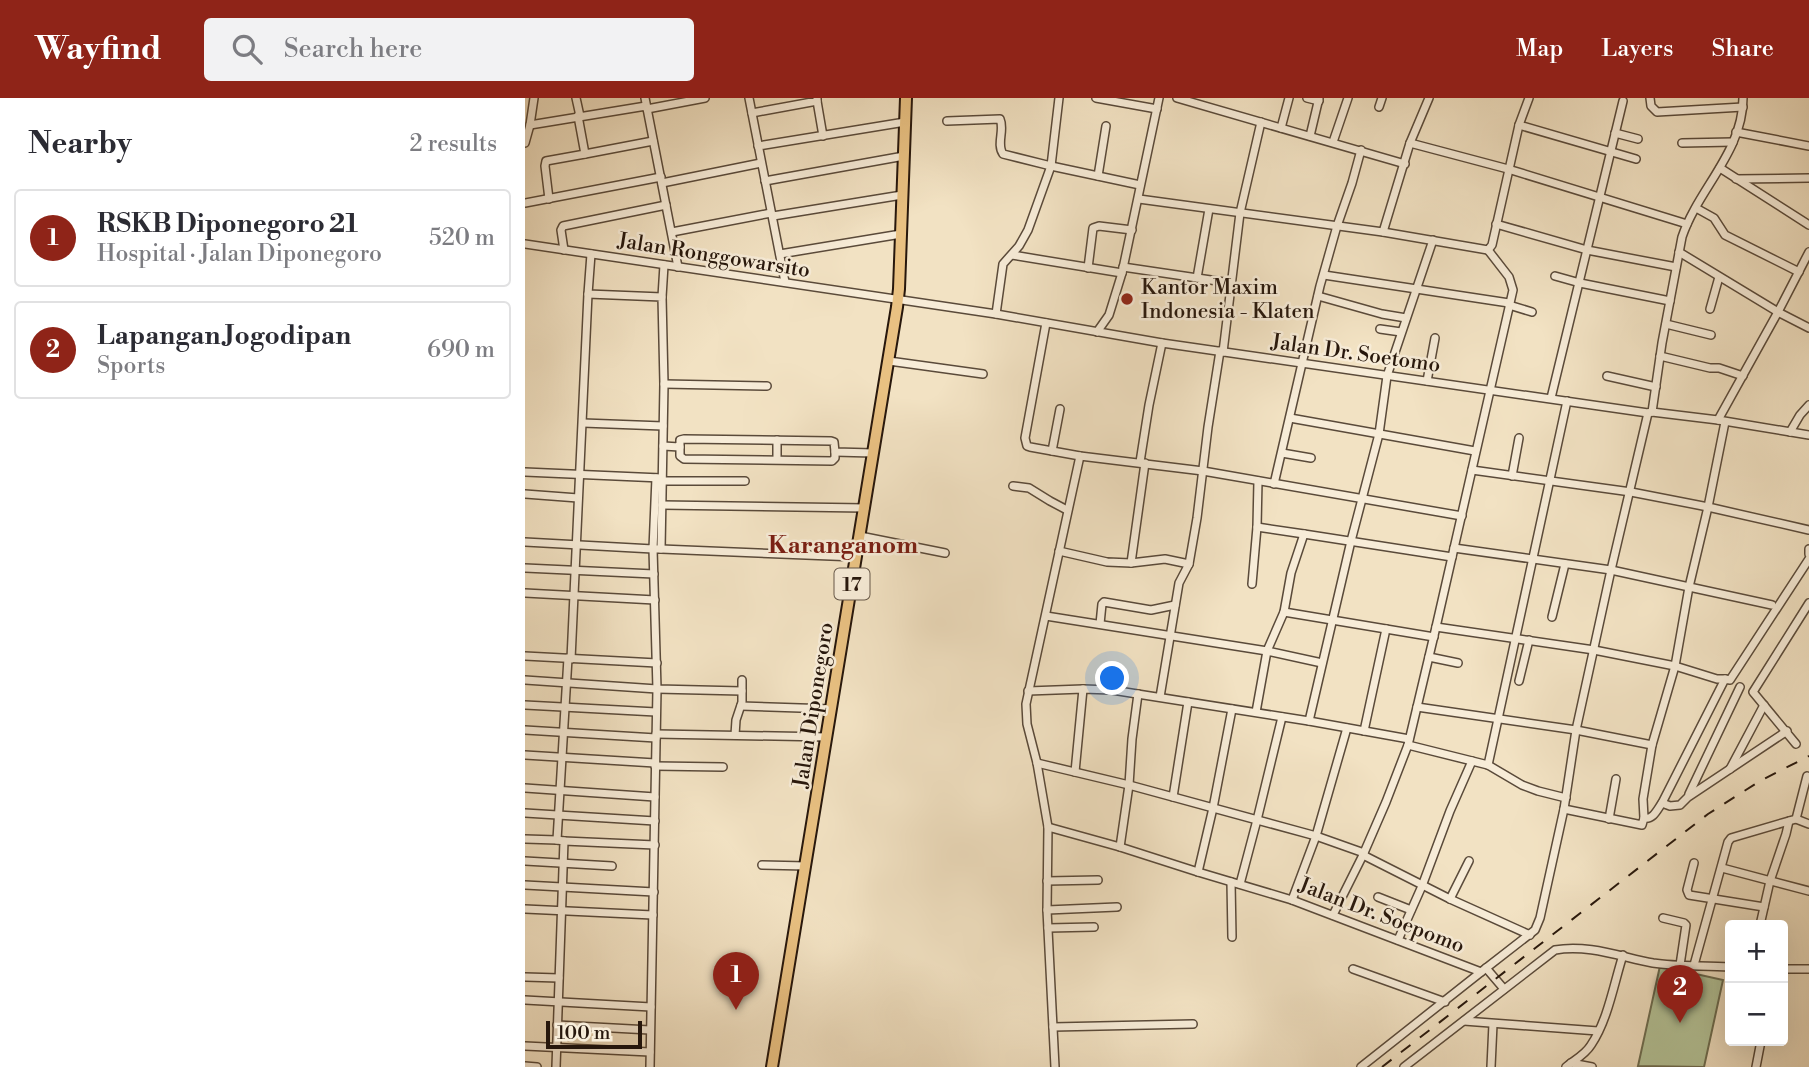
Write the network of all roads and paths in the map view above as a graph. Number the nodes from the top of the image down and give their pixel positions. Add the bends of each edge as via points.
1 (534, 98) edge
2 (576, 98) edge
3 (705, 98) edge
4 (749, 98) edge
5 (905, 98) edge
6 (1059, 98) edge
7 (1096, 98) edge
8 (1159, 98) edge
9 (1177, 98) edge
10 (1289, 98) edge
11 (1307, 98) edge
12 (1348, 98) edge
13 (1383, 98) edge
14 (1429, 98) edge
15 (1529, 98) edge
16 (1650, 98) edge
17 (1742, 98) edge
18 (817, 99) edge
19 (1110, 99) edge
20 (1319, 100) edge
21 (1623, 101) dead end
22 (646, 104) edge
23 (1379, 107) dead end
24 (1742, 107) junction
25 (1157, 109) junction
26 (752, 113) junction
27 (579, 116) junction
28 (947, 121) dead end
29 (905, 122) junction
30 (1261, 122) junction
31 (530, 125) junction
32 (1519, 125) junction
33 (1106, 126) dead end
34 (1281, 128) junction
35 (1736, 132) junction
36 (1615, 133) junction
37 (823, 135) junction
38 (1310, 136) junction
39 (1638, 139) dead end
40 (525, 141) edge
41 (653, 141) junction
42 (1333, 142) junction
43 (1733, 142) junction
44 (1410, 143) junction
45 (1682, 143) dead end
46 (758, 146) junction
47 (1809, 146) edge
48 (1361, 150) junction
49 (1611, 152) junction
50 (585, 154) junction
51 (904, 156) junction
52 (1636, 159) dead end
53 (761, 163) junction
54 (1405, 164) junction
55 (1051, 166) junction
56 (1720, 168) junction
57 (1508, 169) junction
58 (1098, 176) junction
59 (1809, 178) edge
60 (661, 180) junction
61 (1735, 180) junction
62 (765, 181) junction
63 (1140, 185) junction
64 (902, 195) junction
65 (1600, 197) junction
66 (549, 199) junction
67 (1139, 199) junction
68 (525, 203) edge
69 (666, 205) junction
70 (1696, 208) junction
71 (1209, 209) junction
72 (1240, 213) junction
73 (772, 214) junction
74 (1496, 224) junction
75 (1687, 224) junction
76 (1809, 225) edge
77 (1337, 226) junction
78 (1132, 230) junction
79 (672, 232) junction
80 (1383, 232) junction
81 (901, 234) junction
82 (1433, 240) junction
83 (525, 244) edge
84 (563, 250) junction
85 (1488, 250) junction
86 (1587, 250) junction
87 (1809, 252) edge
88 (1679, 253) junction
89 (591, 254) junction
90 (780, 254) junction
91 (1012, 255) junction
92 (664, 265) junction
93 (678, 267) junction
94 (1676, 267) junction
95 (1088, 268) junction
96 (1122, 270) junction
97 (1799, 272) junction
98 (1324, 275) junction
99 (1555, 276) dead end
100 (1719, 277) junction
101 (1197, 278) junction
102 (785, 282) junction
103 (1231, 283) junction
104 (1580, 283) junction
105 (1417, 290) junction
106 (588, 294) junction
107 (1318, 296) junction
108 (663, 297) junction
109 (898, 299) junction
110 (1669, 301) junction
111 (1509, 304) junction
112 (1710, 309) dead end
113 (1532, 312) dead end
114 (1778, 312) junction
115 (996, 314) junction
116 (1109, 315) junction
117 (1406, 318) junction
118 (1047, 323) junction
119 (1666, 324) junction
120 (1809, 328) edge
121 (1380, 329) dead end
122 (1097, 332) junction
123 (1401, 332) junction
124 (1111, 335) junction
125 (1711, 335) dead end
126 (1435, 338) dead end
127 (1161, 343) junction
128 (1221, 352) junction
129 (1660, 356) junction
130 (889, 360) junction
131 (1303, 363) junction
132 (983, 374) dead end
133 (1387, 376) junction
134 (1607, 376) dead end
135 (1743, 376) junction
136 (1427, 381) junction
137 (664, 384) junction
138 (767, 386) dead end
139 (1656, 387) junction
140 (1489, 391) junction
141 (1551, 398) junction
142 (1567, 401) junction
143 (1809, 405) edge
144 (1060, 409) dead end
145 (1650, 413) junction
146 (1290, 418) junction
147 (1721, 421) junction
148 (583, 423) junction
149 (663, 426) junction
150 (1790, 432) junction
151 (1379, 433) junction
152 (1809, 435) edge
153 (1519, 439) dead end
154 (777, 440) junction
155 (663, 446) junction
156 (680, 447) junction
157 (1052, 451) junction
158 (1475, 451) junction
159 (835, 452) junction
160 (873, 453) junction
161 (1282, 453) junction
162 (1080, 456) junction
163 (1311, 458) dead end
164 (777, 459) junction
165 (1142, 463) junction
166 (1472, 470) junction
167 (1203, 471) junction
168 (525, 472) edge
169 (579, 475) junction
170 (1513, 476) junction
171 (660, 479) junction
172 (745, 481) dead end
173 (1258, 481) junction
174 (1550, 481) junction
175 (1274, 484) junction
176 (1013, 486) dead end
177 (1630, 492) junction
178 (525, 494) edge
179 (577, 498) junction
180 (1362, 499) junction
181 (662, 505) junction
182 (1708, 507) junction
183 (865, 508) junction
184 (1067, 510) junction
185 (1462, 516) junction
186 (1257, 527) junction
187 (1809, 530) edge
188 (1304, 534) junction
189 (860, 536) junction
190 (1351, 541) junction
191 (525, 542) edge
192 (575, 544) junction
193 (1454, 548) junction
194 (657, 549) junction
195 (1059, 551) junction
196 (945, 554) dead end
197 (856, 557) junction
198 (1452, 557) junction
199 (1809, 559) edge
200 (1534, 560) junction
201 (1131, 563) junction
202 (1189, 564) junction
203 (1565, 564) junction
204 (525, 568) edge
205 (574, 570) junction
206 (1611, 570) junction
207 (655, 574) junction
208 (1252, 584) dead end
209 (1689, 587) junction
210 (525, 593) edge
211 (573, 596) junction
212 (655, 600) junction
213 (1809, 603) edge
214 (1175, 605) junction
215 (1772, 605) dead end
216 (1284, 612) junction
217 (1046, 616) junction
218 (1552, 617) dead end
219 (1332, 621) junction
220 (1100, 624) junction
221 (1436, 627) junction
222 (1386, 629) junction
223 (1169, 635) junction
224 (1434, 636) junction
225 (1515, 638) junction
226 (1529, 640) junction
227 (1594, 650) junction
228 (1267, 651) junction
229 (525, 656) edge
230 (1429, 657) junction
231 (569, 659) junction
232 (656, 663) junction
233 (1322, 663) junction
234 (1458, 663) dead end
235 (1675, 666) junction
236 (1728, 679) junction
237 (525, 680) edge
238 (742, 680) dead end
239 (1519, 681) dead end
240 (566, 682) junction
241 (1740, 687) junction
242 (657, 689) junction
243 (1083, 689) junction
244 (742, 691) junction
245 (1028, 691) junction
246 (1753, 692) junction
247 (1138, 694) junction
248 (1160, 697) junction
249 (1188, 702) junction
250 (525, 705) edge
251 (1764, 705) junction
252 (741, 706) junction
253 (1417, 706) junction
254 (565, 707) junction
255 (831, 709) junction
256 (1232, 709) junction
257 (656, 712) junction
258 (1256, 712) junction
259 (1282, 717) junction
260 (1497, 718) junction
261 (1310, 721) junction
262 (1347, 728) junction
263 (525, 730) edge
264 (1576, 730) junction
265 (1364, 731) junction
266 (1787, 731) junction
267 (564, 732) junction
268 (735, 734) junction
269 (656, 736) junction
270 (827, 737) junction
271 (1408, 742) junction
272 (1796, 744) dead end
273 (1653, 745) junction
274 (525, 755) edge
275 (562, 757) junction
276 (1472, 761) junction
277 (1037, 763) junction
278 (655, 764) junction
279 (1488, 765) junction
280 (723, 767) dead end
281 (1729, 769) junction
282 (1075, 772) junction
283 (1807, 776) dead end
284 (1616, 779) dead end
285 (1129, 785) junction
286 (525, 788) edge
287 (561, 790) junction
288 (655, 797) junction
289 (1173, 797) junction
290 (1688, 797) junction
291 (1566, 799) junction
292 (1662, 803) junction
293 (1213, 808) junction
294 (1564, 809) junction
295 (525, 813) edge
296 (559, 815) junction
297 (1644, 818) junction
298 (1609, 819) junction
299 (1257, 820) junction
300 (1792, 820) junction
301 (655, 821) junction
302 (1809, 824) edge
303 (1048, 827) junction
304 (1316, 836) junction
305 (525, 839) edge
306 (560, 840) junction
307 (655, 845) junction
308 (1120, 847) junction
309 (1364, 854) junction
310 (525, 861) edge
311 (1469, 861) dead end
312 (563, 863) junction
313 (1694, 863) dead end
314 (762, 864) dead end
315 (612, 866) dead end
316 (806, 866) junction
317 (1722, 868) junction
318 (1198, 873) junction
319 (1098, 880) dead end
320 (1047, 881) junction
321 (1770, 881) junction
322 (1235, 883) junction
323 (525, 886) edge
324 (1422, 886) junction
325 (563, 888) junction
326 (1809, 891) edge
327 (654, 892) junction
328 (1378, 897) dead end
329 (1713, 898) junction
330 (1292, 900) junction
331 (1450, 900) junction
332 (1117, 907) dead end
333 (1764, 907) junction
334 (525, 909) edge
335 (1411, 909) junction
336 (1047, 910) junction
337 (562, 911) junction
338 (653, 915) junction
339 (1333, 915) junction
340 (1663, 918) dead end
341 (1761, 920) edge
342 (1094, 927) dead end
343 (1048, 928) junction
344 (1530, 935) junction
345 (1232, 937) dead end
346 (1398, 940) junction
347 (1623, 955) junction
348 (1680, 965) junction
349 (1694, 965) junction
350 (1725, 967) edge
351 (1788, 969) edge
352 (1809, 969) edge
353 (1353, 970) dead end
354 (1484, 970) junction
355 (525, 977) edge
356 (559, 978) junction
357 (1504, 989) junction
358 (525, 1000) edge
359 (1444, 1002) junction
360 (558, 1003) junction
361 (651, 1007) junction
362 (1464, 1021) junction
363 (1193, 1024) dead end
364 (1493, 1024) junction
365 (557, 1025) junction
366 (1053, 1027) junction
367 (650, 1030) junction
368 (1598, 1031) junction
369 (525, 1046) edge
370 (1760, 1046) edge
371 (556, 1047) junction
372 (650, 1052) junction
373 (1416, 1057) junction
374 (1568, 1065) edge
375 (525, 1066) edge
376 (537, 1067) edge
377 (556, 1067) edge
378 (650, 1067) edge
379 (772, 1067) edge
380 (1055, 1067) edge
381 (1361, 1067) edge
382 (1404, 1067) edge
383 (1416, 1067) edge
384 (1491, 1067) edge
385 (1592, 1067) edge
386 (1756, 1067) edge

1 - 31 street
2 - 27 street
3 - 22 street
4 - 26 street
5 - 29 highway, Jalan Diponegoro / 17
6 - 55 street
7 - 19 street
8 - 25 street
9 - 30 street
10 - 34 street
11 - 20 street
12 - 42 street
13 - 23 street
14 - 44 street
15 - 32 street
16 - 24 street via 1657,112
17 - 24 street
18 - 26 street
18 - 37 street
19 - 25 street
20 - 38 street
21 - 36 street
22 - 27 street
22 - 41 street
24 - 35 street
25 - 63 street
26 - 46 street
27 - 31 street
27 - 50 street
28 - 55 street via 1000,119 1003,154
29 - 37 street
29 - 51 highway, Jalan Diponegoro / 17
30 - 34 street
30 - 72 street
31 - 40 street
32 - 49 street
32 - 57 street
33 - 58 street
34 - 38 street
35 - 43 street
35 - 47 street
36 - 39 street
36 - 49 street
37 - 46 street
38 - 42 street
41 - 50 street
41 - 60 street
42 - 48 street
43 - 45 street
43 - 56 street
44 - 54 street
44 - 57 street
46 - 53 street
48 - 54 street
48 - 77 street
49 - 52 street
49 - 65 street
50 - 66 street via 546,161
51 - 62 street
51 - 64 highway, Jalan Diponegoro / 17
53 - 60 street
53 - 62 street
54 - 80 street
55 - 58 street
55 - 91 street via 1028,230
56 - 61 street
56 - 70 street
57 - 65 street
57 - 74 street
58 - 63 street
59 - 61 street
60 - 66 street
60 - 69 street
61 - 76 street
62 - 73 street
63 - 67 street
64 - 73 street
64 - 81 highway, Jalan Diponegoro / 17
65 - 75 street
65 - 86 street
66 - 68 street
67 - 71 street
67 - 78 street
69 - 79 street
69 - 84 street via 563,226
70 - 75 street
70 - 97 street via 1714,218 1725,235
71 - 72 street
71 - 101 street
72 - 77 street
72 - 103 street
73 - 79 street
73 - 90 street
74 - 85 street
74 - 86 street
75 - 88 street
77 - 80 street
77 - 98 street
78 - 95 street via 1093,228
78 - 96 street
79 - 93 street
80 - 82 street
81 - 90 street
81 - 109 highway, Jalan Diponegoro / 17
82 - 85 street
82 - 105 street
83 - 84 street, Jalan Ronggowarsito
84 - 89 street, Jalan Ronggowarsito
85 - 111 street via 1512,283
86 - 94 street
86 - 104 street
87 - 97 street
88 - 94 street
88 - 100 street
89 - 92 street, Jalan Ronggowarsito
89 - 106 street
90 - 102 street
91 - 95 street
91 - 115 street via 1002,269
92 - 93 street, Jalan Ronggowarsito
92 - 108 street
93 - 102 street, Jalan Ronggowarsito
94 - 110 street
95 - 96 street
96 - 101 street
96 - 116 street
97 - 114 street
98 - 105 street
98 - 107 street
99 - 104 street
100 - 112 street
100 - 114 street
101 - 103 street
102 - 109 street, Jalan Ronggowarsito
103 - 128 street
104 - 110 street
104 - 141 street
105 - 111 street
105 - 117 street
106 - 108 street
106 - 148 street
107 - 117 street
107 - 131 street
108 - 137 street
109 - 115 street, Jalan Dr. Soetomo
109 - 130 highway, Jalan Diponegoro / 17
110 - 119 street
111 - 113 street
111 - 140 street
114 - 120 street
114 - 135 street
115 - 118 street, Jalan Dr. Soetomo
116 - 122 street
116 - 124 street
117 - 123 street
118 - 122 street, Jalan Dr. Soetomo
118 - 157 street via 1025,438 1027,446
119 - 125 street
119 - 129 street
121 - 123 street
122 - 124 street, Jalan Dr. Soetomo
123 - 133 street
124 - 127 street, Jalan Dr. Soetomo
126 - 136 street
127 - 128 street, Jalan Dr. Soetomo
127 - 165 street
128 - 131 street, Jalan Dr. Soetomo
128 - 167 street
129 - 135 street
129 - 139 street
130 - 132 street
130 - 160 highway, Jalan Diponegoro / 17
131 - 133 street, Jalan Dr. Soetomo
131 - 146 street
133 - 136 street, Jalan Dr. Soetomo
133 - 151 street
134 - 139 street
135 - 147 street
136 - 140 street, Jalan Dr. Soetomo
137 - 138 street
137 - 149 street
139 - 145 street
140 - 141 street, Jalan Dr. Soetomo
140 - 158 street
141 - 142 street, Jalan Dr. Soetomo
142 - 145 street, Jalan Dr. Soetomo
142 - 174 street
143 - 150 street
144 - 157 street
145 - 147 street, Jalan Dr. Soetomo
145 - 177 street
146 - 151 street
146 - 161 street
147 - 150 street, Jalan Dr. Soetomo
147 - 182 street
148 - 149 street
148 - 169 street
149 - 155 street
150 - 152 street, Jalan Dr. Soetomo
151 - 158 street
151 - 180 street
153 - 170 street
154 - 156 street via 684,439
154 - 159 street via 831,441
154 - 164 street
155 - 156 street
155 - 171 street
156 - 164 street via 684,459
157 - 162 street
158 - 166 street
159 - 160 street
159 - 164 street via 834,460
160 - 183 highway, Jalan Diponegoro / 17
161 - 163 street
161 - 175 street
162 - 165 street
162 - 184 street
165 - 167 street
165 - 201 street
166 - 170 street
166 - 185 street
167 - 173 street
167 - 202 street
168 - 169 street
169 - 171 street
169 - 179 street
170 - 174 street
171 - 172 street
171 - 181 street
171 - 194 street
173 - 175 street
173 - 186 street
174 - 177 street
174 - 200 street
175 - 180 street
176 - 184 street via 1030,488
177 - 182 street
177 - 206 street
178 - 179 street
179 - 192 street
180 - 185 street
180 - 190 street
181 - 183 street
181 - 194 street
182 - 187 street
182 - 209 street
183 - 189 highway, Jalan Diponegoro / 17
184 - 195 street
185 - 193 street
186 - 188 street
186 - 208 street
188 - 190 street
188 - 216 street
189 - 196 street
189 - 197 highway, Jalan Diponegoro / 17
190 - 198 street
190 - 219 street
191 - 192 street
192 - 194 street
192 - 205 street
193 - 198 street
193 - 200 street
194 - 197 street
194 - 207 street
195 - 201 street
195 - 217 street
197 - 255 highway, Jalan Diponegoro / 17
198 - 221 street
199 - 236 street
200 - 203 street
200 - 225 street
201 - 202 street via 1165,559
202 - 214 street via 1180,579
203 - 206 street
203 - 218 street
204 - 205 street
205 - 207 street
205 - 211 street
206 - 209 street
206 - 227 street
207 - 212 street
209 - 215 street
209 - 235 street
210 - 211 street
211 - 212 street
211 - 231 street
212 - 232 street
213 - 246 street
214 - 220 street via 1151,610 1104,602
214 - 223 street
216 - 219 street
216 - 228 street
217 - 220 street
217 - 245 street
219 - 222 street
219 - 233 street
220 - 223 street
221 - 224 street
221 - 225 street
222 - 224 street
222 - 265 street
223 - 228 street
223 - 248 street
224 - 230 street
225 - 226 street
225 - 260 street
226 - 227 street
226 - 239 street
227 - 235 street
227 - 264 street
228 - 233 street
228 - 258 street
229 - 231 street
230 - 234 street
230 - 253 street
231 - 232 street
231 - 240 street
232 - 242 street
233 - 261 street
235 - 236 street
235 - 273 street
236 - 241 street
236 - 292 street
237 - 240 street
238 - 244 street
240 - 242 street
240 - 254 street
241 - 246 street
241 - 290 street
242 - 244 street
242 - 257 street
243 - 245 street
243 - 247 street
243 - 282 street
244 - 252 street
245 - 277 street via 1027,724
246 - 251 street
247 - 248 street
247 - 285 street
248 - 249 street
249 - 256 street
249 - 289 street
250 - 254 street
251 - 266 street
251 - 281 street
252 - 255 street
252 - 268 street
253 - 260 street
253 - 271 street
254 - 257 street
254 - 267 street
255 - 270 highway, Jalan Diponegoro / 17
256 - 258 street
256 - 293 street
257 - 269 street
258 - 259 street
259 - 261 street
259 - 299 street
260 - 264 street
260 - 279 street
261 - 262 street
262 - 265 street
262 - 304 street
263 - 267 street
264 - 273 street
264 - 291 street
265 - 271 street
266 - 272 street
266 - 281 street
267 - 269 street
267 - 275 street
268 - 269 street
268 - 270 street
269 - 278 street
270 - 316 highway, Jalan Diponegoro / 17
271 - 276 street
271 - 309 street
273 - 297 street
274 - 275 street
275 - 278 street
275 - 287 street
276 - 279 street
276 - 324 street
277 - 282 street
277 - 303 street
278 - 280 street
278 - 288 street
279 - 291 street via 1522,785
281 - 290 street
282 - 285 street
283 - 300 street
284 - 298 street
285 - 289 street
285 - 308 street
286 - 287 street
287 - 288 street
287 - 296 street
288 - 301 street
289 - 293 street
290 - 292 street via 1677,807
291 - 294 street
292 - 297 street via 1654,815
293 - 299 street
293 - 318 street
294 - 298 street
294 - 344 street via 1540,918
295 - 296 street
296 - 301 street
296 - 306 street
297 - 298 street via 1642,825
299 - 304 street
299 - 322 street
300 - 302 street
300 - 317 street via 1731,838
300 - 321 street
301 - 307 street
303 - 308 street, Jalan Dr. Soepomo
303 - 320 street
304 - 309 street
304 - 330 street
305 - 306 street
306 - 307 street
306 - 312 street
307 - 327 street
308 - 318 street, Jalan Dr. Soepomo
309 - 324 street
309 - 339 street
310 - 312 street
311 - 331 street
312 - 315 street
312 - 325 street
313 - 329 street via 1687,893
314 - 316 street
316 - 379 highway, Jalan Diponegoro / 17
317 - 321 street
317 - 329 street
318 - 322 street, Jalan Dr. Soepomo
319 - 320 street
320 - 336 street
321 - 326 street
321 - 333 street
322 - 330 street, Jalan Dr. Soepomo
322 - 345 street
323 - 325 street
324 - 331 street
324 - 335 street
325 - 327 street
325 - 337 street
327 - 338 street
328 - 335 street
329 - 333 street
329 - 349 street
330 - 339 street, Jalan Dr. Soepomo
331 - 344 street
332 - 336 street
333 - 341 street
334 - 337 street
335 - 346 street
336 - 343 street
337 - 338 street
337 - 356 street
338 - 361 street
339 - 346 street, Jalan Dr. Soepomo
340 - 348 street via 1686,925
342 - 343 street
343 - 366 street
344 - 354 street, Jalan Dr. Soepomo
346 - 354 street, Jalan Dr. Soepomo
347 - 348 street
347 - 357 street via 1555,950
347 - 368 street
348 - 349 street
349 - 350 street
351 - 352 street
353 - 359 street
354 - 357 street
354 - 359 street
355 - 356 street
356 - 360 street
357 - 362 street
358 - 360 street
359 - 381 street
360 - 361 street
360 - 365 street
361 - 367 street
362 - 364 street
362 - 373 street
363 - 366 street
364 - 368 street
364 - 384 street
365 - 367 street
365 - 371 street
366 - 380 street
367 - 372 street
368 - 374 street via 1586,1052
369 - 371 street
370 - 386 street
371 - 372 street
371 - 377 street
372 - 378 street
373 - 382 street
373 - 383 street
374 - 385 street
375 - 376 street

